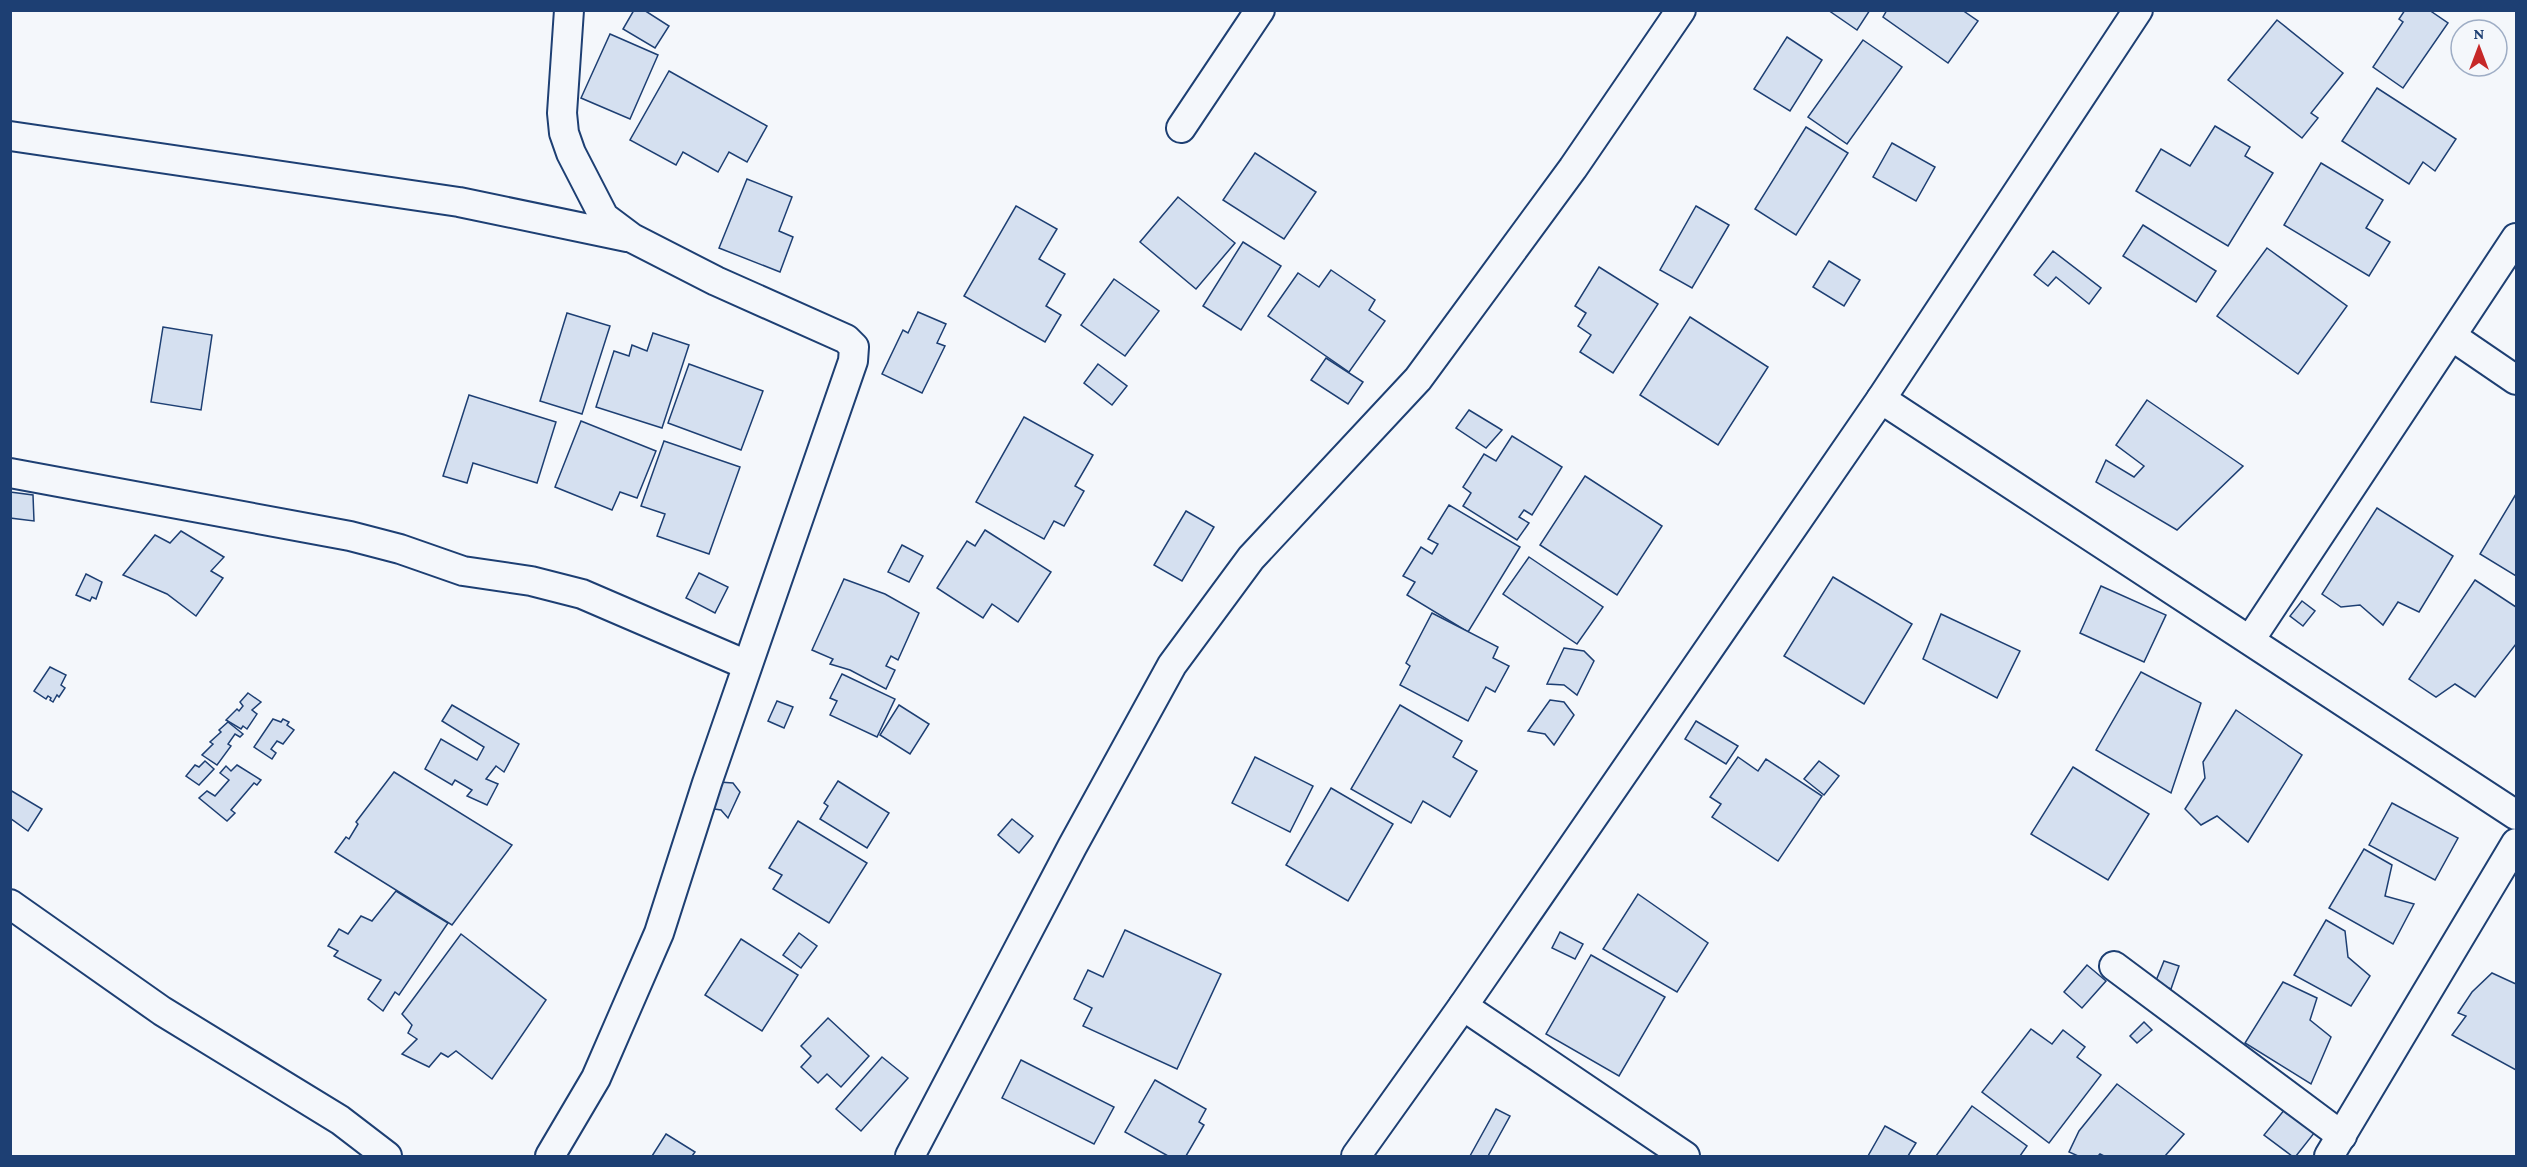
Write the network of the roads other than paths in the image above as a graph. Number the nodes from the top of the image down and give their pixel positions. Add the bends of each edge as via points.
1 (569, 10) edge
2 (1260, 10) edge
3 (1681, 10) edge
4 (2138, 10) edge
5 (1181, 128) dead end
6 (10, 136) edge
7 (632, 238) junction
8 (2517, 238) edge
9 (2453, 337) junction
10 (2517, 380) edge
11 (1881, 399) junction
12 (10, 473) edge
13 (2250, 640) junction
14 (747, 665) junction
15 (2517, 815) edge
16 (2517, 843) edge
17 (10, 904) edge
18 (2114, 966) dead end
19 (1463, 1006) junction
20 (2335, 1146) edge
21 (387, 1156) edge
22 (550, 1156) edge
23 (910, 1156) edge
24 (1356, 1156) edge
25 (1685, 1156) edge

1 - 7 street via 564,133 604,217
2 - 5 street
3 - 23 street via 1573,168 1418,379 1251,558 1172,665
4 - 11 street
6 - 7 street via 459,202
7 - 14 street via 716,281 846,339 854,347 853,361
8 - 9 street
9 - 10 street
9 - 13 street
11 - 13 street
11 - 19 street
12 - 14 street via 350,536 463,571 531,581 582,594
13 - 15 street
14 - 22 street via 659,933 596,1078
16 - 20 street
17 - 21 street via 162,1011 340,1120
18 - 20 street
19 - 24 street
19 - 25 street

